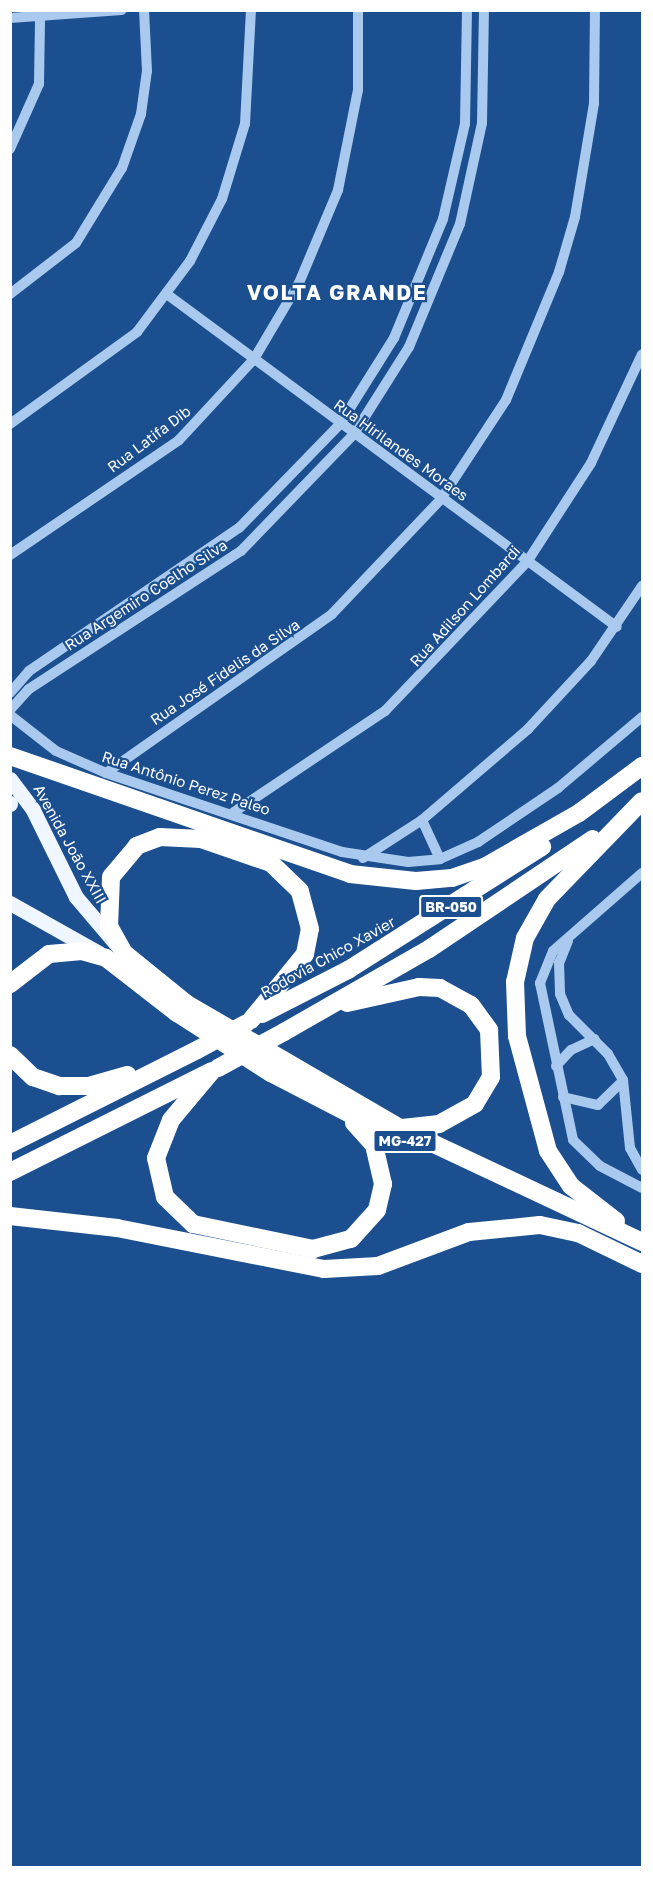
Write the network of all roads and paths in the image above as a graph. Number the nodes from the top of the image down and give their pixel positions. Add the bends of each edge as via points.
1 (122, 10) edge
2 (144, 10) edge
3 (251, 10) edge
4 (358, 10) edge
5 (467, 10) edge
6 (484, 10) edge
7 (595, 10) edge
8 (39, 17) junction
9 (10, 18) edge
10 (10, 149) edge
11 (10, 294) edge
12 (168, 294) junction
13 (642, 354) edge
14 (254, 359) junction
15 (10, 424) edge
16 (340, 424) junction
17 (354, 434) junction
18 (441, 499) junction
19 (10, 555) edge
20 (527, 562) junction
21 (642, 586) edge
22 (616, 627) junction
23 (12, 700) edge
24 (10, 715) edge
25 (642, 717) edge
26 (10, 756) edge
27 (642, 767) edge
28 (106, 773) junction
29 (10, 778) edge
30 (642, 800) edge
31 (234, 812) junction
32 (422, 820) junction
33 (363, 858) junction
34 (440, 859) junction
35 (642, 873) edge
36 (10, 903) edge
37 (574, 930) junction
38 (124, 953) junction
39 (106, 958) junction
40 (10, 984) edge
41 (326, 1008) junction
42 (182, 1009) junction
43 (248, 1022) junction
44 (595, 1040) junction
45 (10, 1055) edge
46 (172, 1062) junction
47 (556, 1066) junction
48 (215, 1070) junction
49 (623, 1080) junction
50 (563, 1097) junction
51 (335, 1110) junction
52 (400, 1128) junction
53 (10, 1144) edge
54 (642, 1170) edge
55 (10, 1172) edge
56 (642, 1188) edge
57 (10, 1216) edge
58 (642, 1241) edge
59 (642, 1253) edge
60 (642, 1264) edge

1 - 8 street
2 - 11 street via 142,103 122,168 76,243
3 - 12 street via 250,85 236,162 207,232
4 - 14 street, Rua Latifa Dib via 358,90 338,190 304,273
5 - 16 street, Rua Argemiro Coelho Silva via 465,124 442,219 394,338
6 - 17 street, Rua Argemiro Coelho Silva via 482,123 460,224 425,316
7 - 18 street, Rua José Fidelis da Silva via 598,43 587,161 559,272 506,400
8 - 9 street
8 - 10 street via 39,84
12 - 14 street, Rua Hirilandes Moraes
12 - 15 street via 136,332 98,364
13 - 20 street, Rua Adilson Lombardi via 591,464
14 - 16 street, Rua Hirilandes Moraes
14 - 19 street, Rua Latifa Dib via 216,406 179,440
16 - 17 street, Rua Hirilandes Moraes
16 - 23 street, Rua Argemiro Coelho Silva via 240,528 29,671
17 - 18 street, Rua Hirilandes Moraes
17 - 23 street, Rua Argemiro Coelho Silva via 241,551
18 - 20 street, Rua Hirilandes Moraes
18 - 28 street, Rua José Fidelis da Silva via 332,614
20 - 22 street, Rua Hirilandes Moraes
20 - 31 street, Rua Adilson Lombardi via 385,711
21 - 22 street
22 - 32 street via 528,729
24 - 28 street, Rua Antônio Perez Paleo via 56,751
25 - 34 street via 558,788 478,842
26 - 27 highway via 350,874 416,881 452,878 494,861 579,813
27 - 43 highway, Rodovia Chico Xavier / BR-050 via 583,819 479,891 348,970
28 - 31 street, Rua Antônio Perez Paleo
29 - 38 main road, Avenida João XXIII / MG-427 via 33,810 76,897
30 - 41 highway, BR-050 via 499,905
30 - 58 highway via 561,882 535,916 519,958 513,1006 539,1130 558,1170 583,1197
31 - 33 street, Rua Antônio Perez Paleo
32 - 33 street
32 - 34 street
33 - 34 street, Rua Antônio Perez Paleo
35 - 37 street
36 - 39 main road, MG-427
37 - 44 street via 562,951 557,985 569,1015
37 - 47 street via 546,961 540,983
38 - 42 highway, MG-427
38 - 43 highway via 106,915 108,891 118,864 137,846 160,837 188,836 271,863 300,891 310,929 305,954 291,977
39 - 40 highway via 82,951 49,954
39 - 42 highway, MG-427
41 - 48 highway, BR-050, bridge
41 - 52 highway via 419,987 440,988 482,1016 493,1062 480,1098 452,1119
42 - 51 highway, MG-427
42 - 52 highway, MG-427
43 - 46 highway, Rodovia Chico Xavier / BR-050, bridge
44 - 47 street via 571,1050
44 - 49 street
45 - 46 highway via 33,1077 73,1087
46 - 53 highway, Rodovia Chico Xavier / BR-050
47 - 50 street
48 - 51 highway via 171,1120 156,1158 165,1197 183,1216 206,1228 313,1249 339,1245 361,1230 379,1203 382,1171 368,1135
48 - 55 highway, BR-050
49 - 50 street via 598,1105
49 - 54 street via 630,1148
50 - 56 street via 580,1150
51 - 59 highway, MG-427
52 - 58 highway, MG-427
57 - 60 highway via 117,1228 324,1269 378,1266 469,1232 540,1225 578,1233

